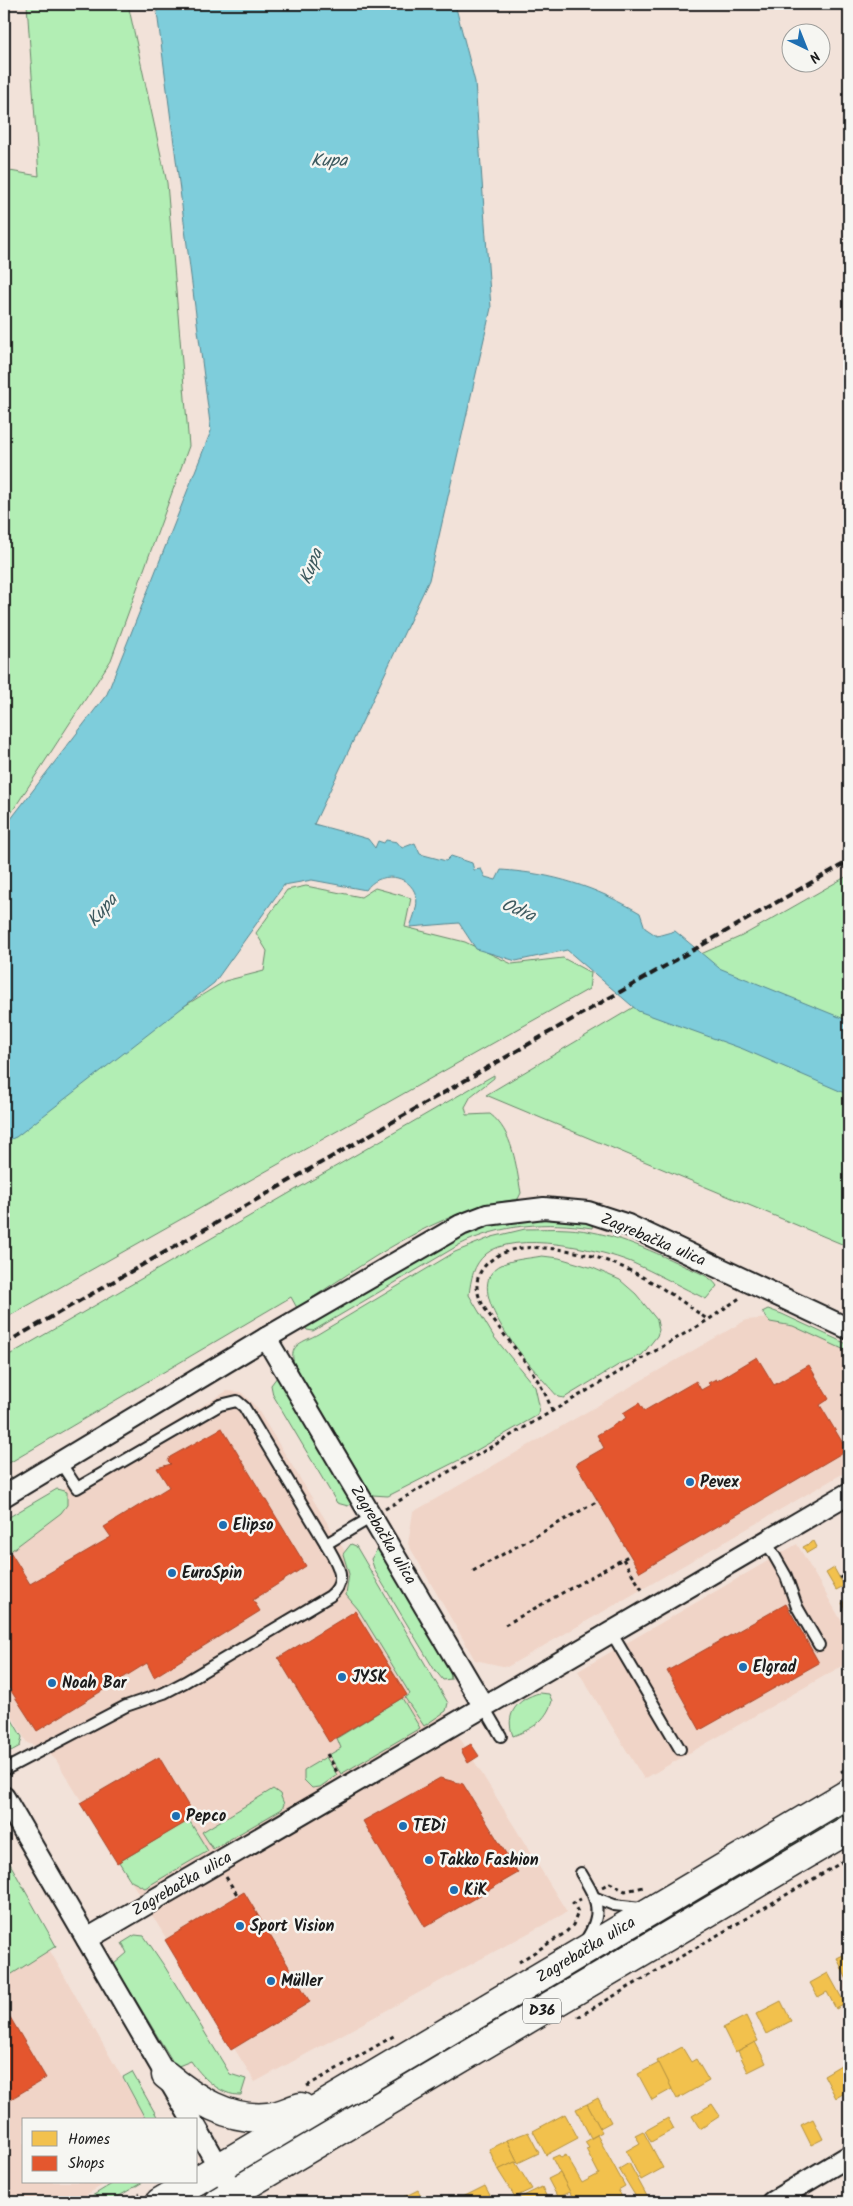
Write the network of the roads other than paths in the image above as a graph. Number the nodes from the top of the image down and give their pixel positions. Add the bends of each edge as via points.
1 (849, 1329) edge
2 (266, 1338) junction
3 (60, 1462) junction
4 (849, 1493) edge
5 (4, 1496) edge
6 (372, 1517) junction
7 (766, 1541) junction
8 (326, 1544) junction
9 (611, 1632) junction
10 (819, 1645) dead end
11 (484, 1707) junction
12 (501, 1736) dead end
13 (680, 1749) dead end
14 (4, 1770) edge
15 (841, 1785) edge
16 (4, 1797) edge
17 (849, 1829) edge
18 (581, 1873) dead end
19 (594, 1895) junction
20 (651, 1897) junction
21 (87, 1939) junction
22 (565, 1962) junction
23 (166, 2075) junction
24 (341, 2095) junction
25 (191, 2118) edge
26 (198, 2142) edge
27 (849, 2156) edge
28 (203, 2177) edge
29 (191, 2184) edge
30 (230, 2199) edge
31 (160, 2202) edge
32 (772, 2202) edge

1 - 2 street, Zagrebačka ulica via 616,1221 588,1212 529,1208 487,1215 461,1226
2 - 3 street, Zagrebačka ulica
2 - 6 street, Zagrebačka ulica
3 - 5 street, Zagrebačka ulica
3 - 8 lane via 76,1488 220,1404 237,1401 244,1407
4 - 7 street, Zagrebačka ulica
6 - 8 lane
6 - 11 street, Zagrebačka ulica
7 - 9 street, Zagrebačka ulica
7 - 10 lane
8 - 14 lane via 341,1574 340,1586 330,1596 185,1682 126,1706
9 - 11 street, Zagrebačka ulica
9 - 13 lane
11 - 12 lane
11 - 21 street, Zagrebačka ulica
15 - 20 main road, Zagrebačka ulica / D36
16 - 21 street
17 - 30 main road, Zagrebačka ulica / D36
18 - 19 lane
19 - 20 lane via 623,1907
19 - 22 lane via 596,1920 592,1930
20 - 22 main road, Zagrebačka ulica / D36
21 - 23 street
22 - 24 main road, Zagrebačka ulica / D36
23 - 24 main road via 208,2105 254,2117 278,2115
23 - 25 street
24 - 28 main road, Zagrebačka ulica / D36
26 - 28 street, Zagrebačka ulica
27 - 32 street
28 - 30 street, Zagrebačka ulica
29 - 31 main road, Zagrebačka ulica / D36

